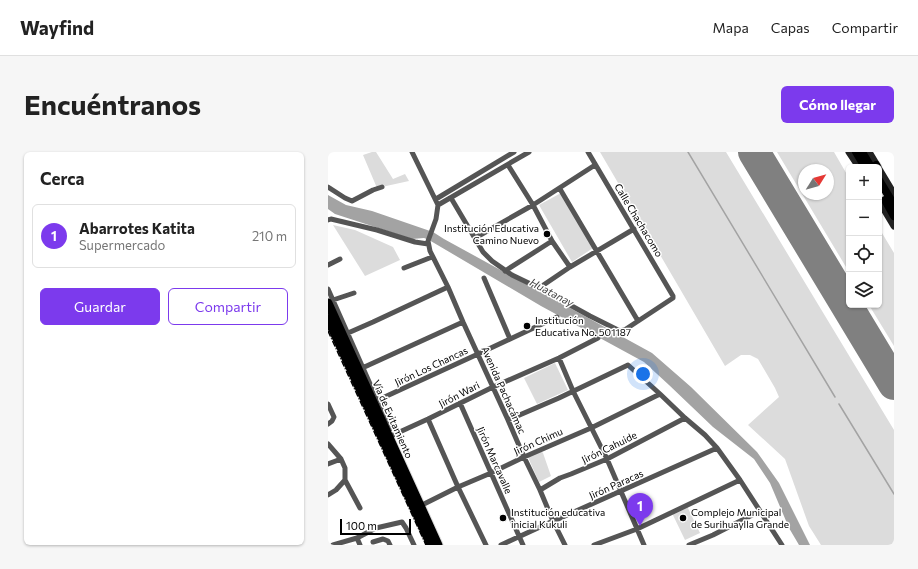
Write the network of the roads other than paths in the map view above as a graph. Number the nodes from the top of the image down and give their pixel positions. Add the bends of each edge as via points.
1 (412, 152) edge
2 (514, 152) edge
3 (588, 152) edge
4 (850, 152) edge
5 (856, 152) edge
6 (862, 152) edge
7 (869, 152) edge
8 (525, 153) edge
9 (856, 164) edge
10 (863, 164) edge
11 (873, 164) edge
12 (875, 164) edge
13 (508, 165) junction
14 (595, 165) junction
15 (882, 176) edge
16 (328, 187) edge
17 (382, 187) dead end
18 (560, 188) junction
19 (882, 188) edge
20 (882, 189) edge
21 (894, 194) edge
22 (450, 198) junction
23 (436, 199) junction
24 (438, 205) junction
25 (533, 205) junction
26 (894, 205) edge
27 (882, 206) edge
28 (894, 216) edge
29 (328, 220) edge
30 (894, 226) edge
31 (634, 229) junction
32 (474, 238) junction
33 (552, 241) junction
34 (428, 243) junction
35 (596, 251) junction
36 (432, 257) junction
37 (340, 259) dead end
38 (328, 265) edge
39 (404, 268) dead end
40 (570, 268) junction
41 (505, 271) junction
42 (484, 278) dead end
43 (448, 287) junction
44 (539, 288) junction
45 (328, 289) edge
46 (354, 293) dead end
47 (331, 302) edge
48 (557, 317) dead end
49 (328, 319) edge
50 (638, 321) junction
51 (463, 322) junction
52 (348, 333) junction
53 (598, 338) dead end
54 (510, 339) junction
55 (478, 354) junction
56 (559, 358) junction
57 (361, 369) junction
58 (493, 387) junction
59 (573, 391) junction
60 (660, 394) junction
61 (378, 400) junction
62 (460, 403) junction
63 (328, 404) edge
64 (685, 418) junction
65 (428, 419) junction
66 (508, 420) junction
67 (328, 424) edge
68 (591, 428) junction
69 (392, 435) junction
70 (328, 444) edge
71 (716, 448) junction
72 (524, 457) junction
73 (341, 459) junction
74 (607, 459) junction
75 (328, 464) edge
76 (491, 473) junction
77 (345, 480) junction
78 (740, 480) junction
79 (458, 487) junction
80 (540, 490) junction
81 (621, 492) junction
82 (328, 495) edge
83 (424, 504) junction
84 (360, 508) dead end
85 (760, 511) junction
86 (553, 521) junction
87 (636, 529) junction
88 (519, 537) junction
89 (357, 538) junction
90 (373, 542) dead end
91 (333, 545) edge
92 (360, 545) edge
93 (390, 545) edge
94 (414, 545) edge
95 (431, 545) edge
96 (438, 545) edge
97 (443, 545) edge
98 (486, 545) edge
99 (500, 545) edge
100 (523, 545) edge
101 (565, 545) edge
102 (594, 545) edge
103 (644, 545) edge
104 (689, 545) edge
105 (782, 545) edge

1 - 23 street
2 - 23 street
3 - 14 street, Calle Chachacomo
4 - 9 main road
5 - 10 main road
6 - 11 main road
7 - 12 main road
8 - 13 street
13 - 22 street
13 - 25 street
14 - 18 street
14 - 31 street, Calle Chachacomo
15 - 21 main road
16 - 17 street via 352,201
18 - 25 street
18 - 35 street
19 - 26 main road
20 - 28 main road
22 - 24 street
22 - 32 street
23 - 24 street
24 - 34 street via 438,215
25 - 32 street
25 - 33 street
27 - 30 main road
29 - 34 street
31 - 35 street
31 - 50 street, Calle Chachacomo via 673,296
32 - 41 street via 487,257
33 - 40 street
33 - 41 street
34 - 36 street, Avenida Pachacámac
35 - 40 street
35 - 50 street
36 - 39 street
36 - 43 street, Avenida Pachacámac
37 - 38 street
40 - 44 street
41 - 44 street
42 - 54 street
43 - 51 street, Avenida Pachacámac
43 - 52 street
44 - 50 street via 614,329 626,330
45 - 47 street
46 - 47 street
47 - 52 street
47 - 57 highway, Vía de Evitamiento
48 - 54 street, Jirón Los Chancas
49 - 95 highway, Vía de Evitamiento
51 - 55 street, Avenida Pachacámac
51 - 57 street
52 - 57 street
53 - 56 street, Jirón Wari
54 - 55 street, Jirón Los Chancas
55 - 58 street, Avenida Pachacámac
55 - 61 street, Jirón Los Chancas
56 - 58 street, Jirón Wari
56 - 59 street
57 - 61 street
57 - 96 highway, Vía de Evitamiento
58 - 62 street, Jirón Wari
58 - 66 street, Avenida Pachacámac
59 - 60 street via 628,365
59 - 66 street
59 - 68 street
60 - 64 street
60 - 68 street, Jirón Chimu
61 - 69 street
62 - 65 street, Jirón Wari
62 - 76 street, Jirón Marcavalle
63 - 67 street via 334,418
64 - 71 street
64 - 74 street, Jirón Cahuide
65 - 69 street, Jirón Wari
65 - 79 street
66 - 72 street, Avenida Pachacámac
68 - 72 street, Jirón Chimu
68 - 74 street
69 - 83 street
70 - 73 street
71 - 78 street
71 - 81 street, Jirón Paracas
72 - 76 street, Jirón Chimu
72 - 80 street, Avenida Pachacámac
73 - 75 street
73 - 77 street via 345,468
74 - 80 street, Jirón Cahuide via 560,478
74 - 81 street
76 - 79 street, Jirón Chimu
76 - 88 street, Jirón Marcavalle
77 - 82 street
77 - 84 street
78 - 85 street
78 - 87 street
79 - 83 street, Jirón Chimu
79 - 98 street
80 - 86 street, Avenida Pachacámac
81 - 86 street, Jirón Paracas
81 - 87 street
83 - 97 street
85 - 104 street
85 - 105 street
86 - 88 street, Jirón Paracas
86 - 101 street, Avenida Pachacámac
87 - 102 street
87 - 103 street
88 - 99 street, Jirón Paracas
88 - 100 street, Jirón Marcavalle
89 - 91 street
89 - 92 street
89 - 94 street via 376,528 402,522
90 - 93 street via 383,539

